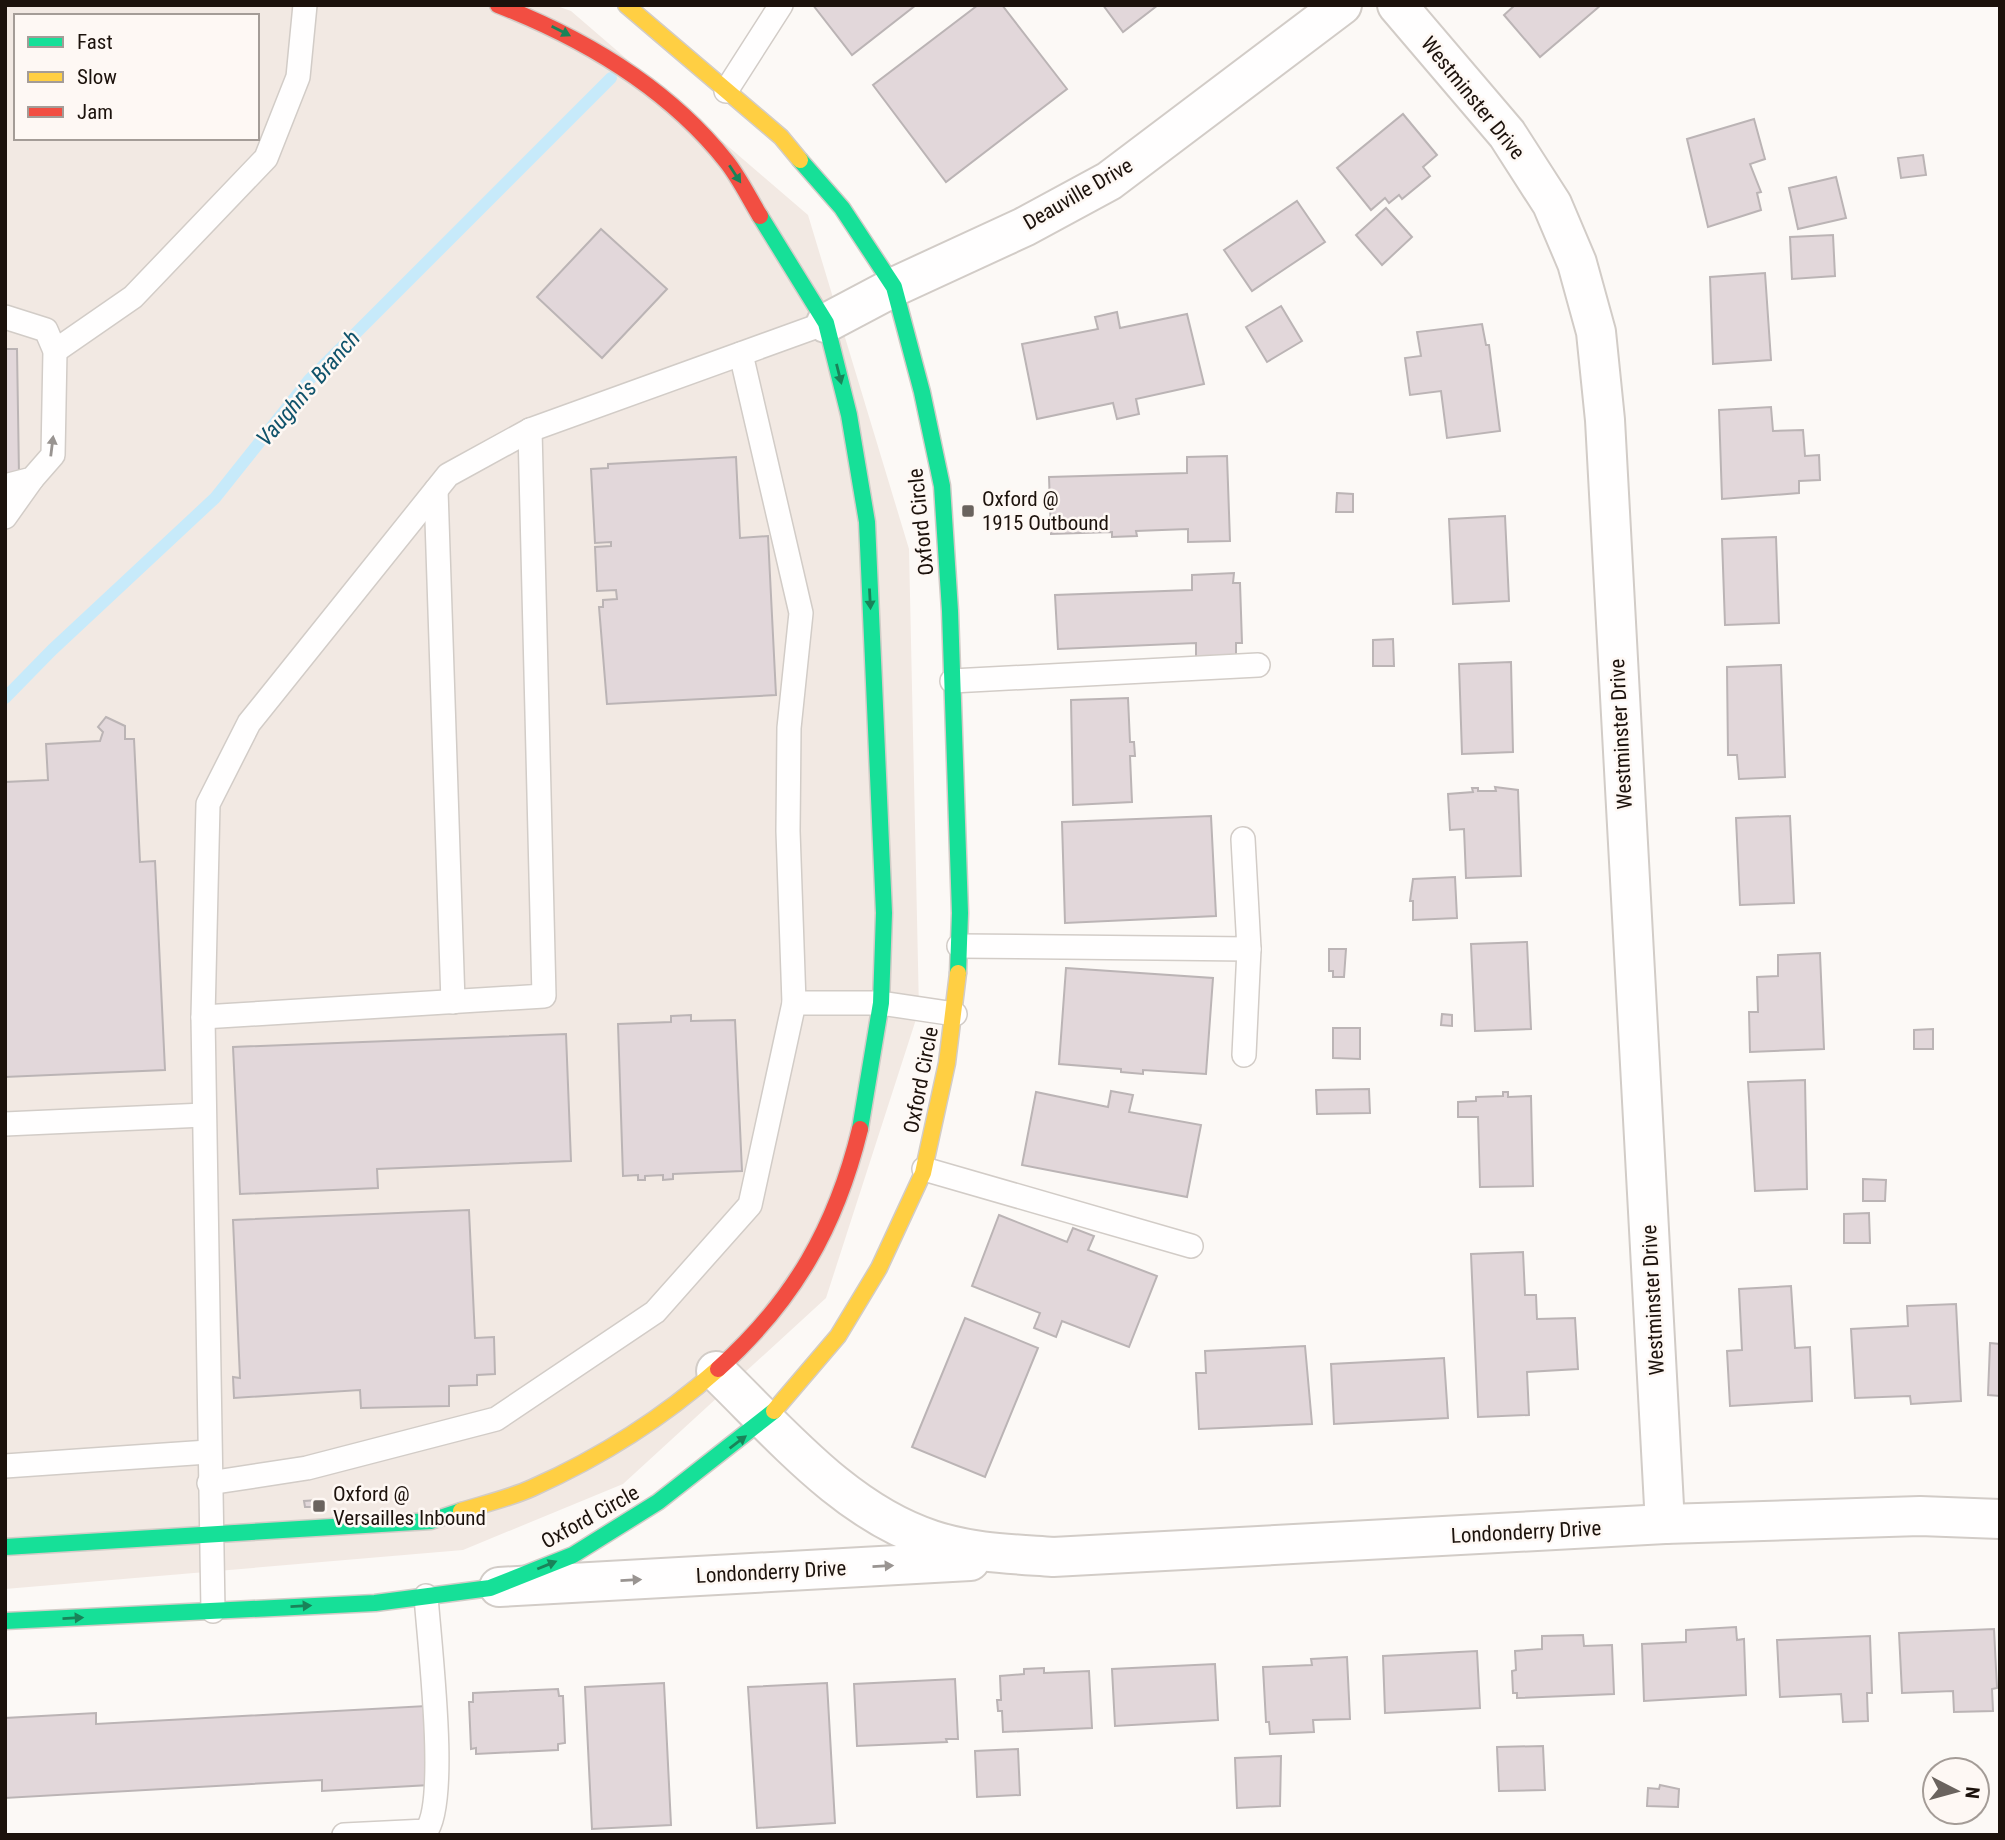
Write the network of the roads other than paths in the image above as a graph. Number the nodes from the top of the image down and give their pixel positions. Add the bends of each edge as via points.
1 (304, 5) edge
2 (498, 5) edge
3 (626, 5) edge
4 (781, 5) edge
5 (1342, 5) edge
6 (1397, 5) edge
7 (726, 92) junction
8 (894, 286) junction
9 (5, 317) edge
10 (826, 323) junction
11 (55, 351) junction
12 (741, 354) junction
13 (530, 430) junction
14 (32, 479) junction
15 (5, 486) edge
16 (436, 490) junction
17 (5, 517) edge
18 (1258, 665) dead end
19 (952, 681) junction
20 (1243, 839) dead end
21 (959, 946) junction
22 (1249, 948) junction
23 (453, 1002) junction
24 (794, 1003) junction
25 (881, 1003) junction
26 (955, 1014) junction
27 (203, 1017) junction
28 (1244, 1055) dead end
29 (204, 1115) junction
30 (5, 1124) edge
31 (924, 1169) junction
32 (1191, 1246) dead end
33 (716, 1371) junction
34 (767, 1420) junction
35 (208, 1452) junction
36 (5, 1461) edge
37 (5, 1466) edge
38 (209, 1483) junction
39 (2000, 1519) edge
40 (1665, 1524) junction
41 (210, 1535) junction
42 (5, 1548) edge
43 (1053, 1557) junction
44 (490, 1588) junction
45 (426, 1596) junction
46 (213, 1611) junction
47 (5, 1621) edge
48 (344, 1835) edge

1 - 11 lane via 298,77 266,158 133,297
2 -> 10 street via 589,45 648,85 689,121 727,162
3 - 7 street, Oxford Circle
4 - 7 lane
5 - 8 street, Deauville Drive via 1109,181 1024,227
6 - 40 street, Westminster Drive via 1507,134 1552,204 1577,263 1596,332 1605,420
7 - 8 street, Oxford Circle via 781,137 842,208
8 - 10 street, Deauville Drive
8 - 19 street, Oxford Circle via 942,486
9 - 11 lane via 46,330
10 - 12 lane
10 -> 25 street via 849,415 867,522 884,913
14 -> 11 lane via 53,455
12 - 13 lane
12 - 24 lane via 801,613 789,728
13 - 16 lane via 448,475
13 - 23 lane via 544,996
14 - 15 lane
14 - 17 lane
16 - 23 lane
16 - 27 lane via 249,723 208,804
18 - 19 lane
19 - 21 street, Oxford Circle
20 - 22 lane
21 - 22 lane
21 - 26 street, Oxford Circle
22 - 28 lane
23 - 27 lane
24 - 25 lane
24 - 38 lane via 750,1205 655,1312 496,1419 307,1468
25 - 26 lane
25 - 33 street via 866,1102 847,1181 819,1247 757,1334
26 - 31 street, Oxford Circle
27 - 29 lane
29 - 30 lane
29 - 35 lane
31 - 32 lane
31 - 34 street, Oxford Circle via 879,1268 838,1336
33 - 34 street, Londonderry Drive
33 - 41 street via 594,1458 530,1489 431,1521
34 - 43 street, Londonderry Drive via 828,1479 882,1516 930,1540 978,1552
44 -> 34 street, Oxford Circle via 573,1555 658,1502
35 - 37 lane
35 - 38 lane
36 - 37 lane
38 - 41 lane
39 - 40 street, Londonderry Drive via 1920,1516
40 - 43 street, Londonderry Drive
41 - 42 street
41 - 46 lane
44 -> 43 street, Londonderry Drive
44 - 45 street, Oxford Circle
46 -> 45 street, Oxford Circle
45 - 48 lane via 439,1777 434,1821 426,1831
47 -> 46 street, Oxford Circle

